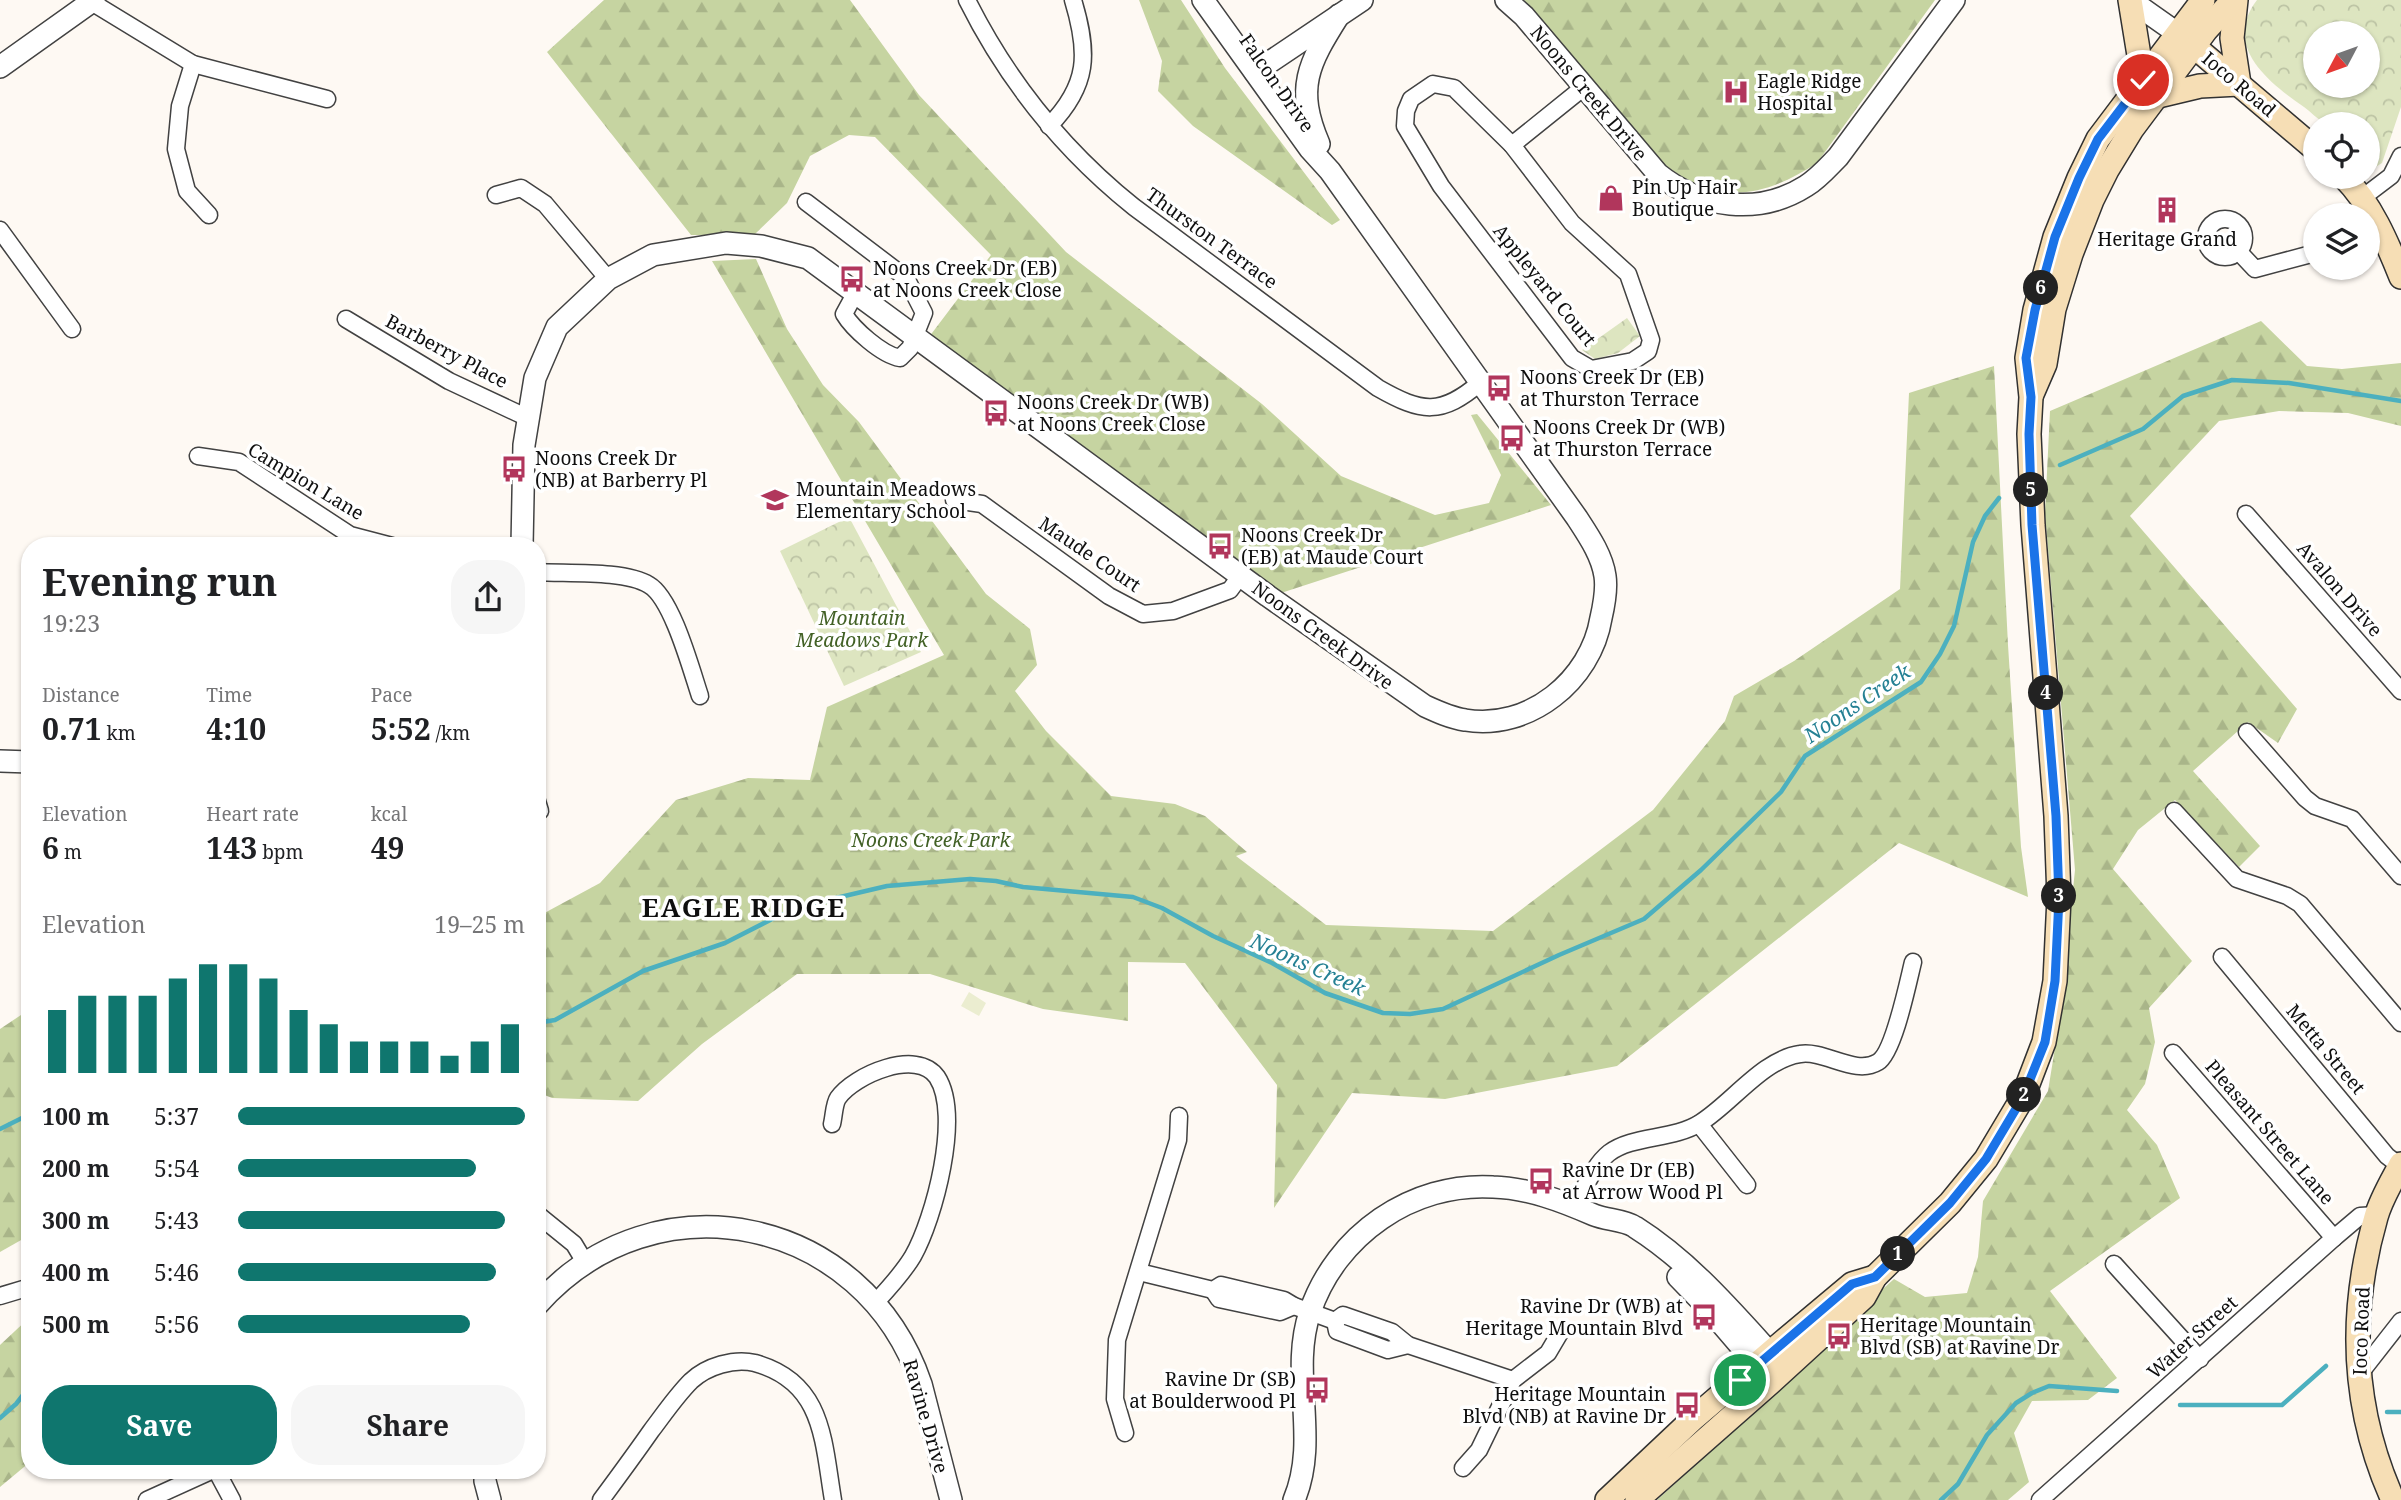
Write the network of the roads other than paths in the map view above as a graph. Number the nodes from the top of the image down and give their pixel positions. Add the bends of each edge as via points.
1 (967, 0) edge
2 (1073, 0) edge
3 (1203, 0) edge
4 (1219, 0) edge
5 (1362, 0) edge
6 (1506, 0) edge
7 (1954, 0) edge
8 (2130, 0) edge
9 (2203, 0) edge
10 (2235, 0) edge
11 (91, 1) edge
12 (1339, 15) junction
13 (2186, 40) junction
14 (193, 64) junction
15 (0, 68) edge
16 (1260, 68) junction
17 (2239, 84) junction
18 (1584, 87) junction
19 (2151, 88) junction
20 (327, 99) dead end
21 (1049, 127) junction
22 (2303, 139) edge
23 (1319, 144) junction
24 (1512, 145) junction
25 (2401, 156) edge
26 (1330, 171) junction
27 (2352, 193) edge
28 (496, 195) dead end
29 (806, 202) dead end
30 (209, 215) dead end
31 (0, 230) edge
32 (2380, 244) edge
33 (2239, 252) dead end
34 (2303, 256) edge
35 (2401, 277) edge
36 (608, 279) junction
37 (856, 292) junction
38 (346, 319) dead end
39 (72, 329) dead end
40 (914, 336) junction
41 (1481, 382) junction
42 (528, 418) junction
43 (198, 456) dead end
44 (954, 500) dead end
45 (2246, 514) dead end
46 (344, 537) edge
47 (522, 537) edge
48 (546, 572) edge
49 (1241, 575) junction
50 (2401, 691) edge
51 (700, 696) dead end
52 (2247, 732) dead end
53 (0, 761) edge
54 (21, 762) edge
55 (2174, 811) dead end
56 (2401, 876) edge
57 (2222, 957) dead end
58 (1913, 962) dead end
59 (2401, 1023) edge
60 (2173, 1053) dead end
61 (1179, 1116) dead end
62 (832, 1124) dead end
63 (1699, 1124) junction
64 (2401, 1165) edge
65 (1747, 1185) dead end
66 (1573, 1206) junction
67 (2376, 1215) junction
68 (546, 1221) edge
69 (2334, 1238) junction
70 (586, 1264) junction
71 (2114, 1264) dead end
72 (1139, 1272) junction
73 (21, 1290) edge
74 (0, 1296) edge
75 (546, 1296) edge
76 (876, 1302) junction
77 (1302, 1309) junction
78 (2401, 1321) edge
79 (1561, 1331) dead end
80 (2200, 1359) junction
81 (1771, 1367) junction
82 (2358, 1376) junction
83 (1513, 1380) junction
84 (1125, 1433) dead end
85 (1463, 1468) dead end
86 (194, 1479) edge
87 (219, 1479) edge
88 (485, 1479) edge
89 (147, 1500) edge
90 (232, 1500) edge
91 (490, 1500) edge
92 (601, 1500) edge
93 (833, 1500) edge
94 (951, 1500) edge
95 (1294, 1500) edge
96 (1606, 1500) edge
97 (1637, 1500) edge
98 (2040, 1500) edge
99 (2393, 1500) edge

1 - 21 street via 1008,73
2 - 21 street via 1085,59 1067,106
3 - 16 street, Falcon Drive
4 - 16 street, Falcon Drive
5 - 12 street
6 - 18 street, Noons Creek Drive
7 - 18 street, Noons Creek Drive via 1838,156 1807,186 1773,201 1725,204 1671,184
8 - 13 street
8 - 19 main road
9 - 13 main road
10 - 13 main road, Ioco Road
10 - 17 main road via 2232,38
11 - 14 street
11 - 15 street
12 - 16 street
12 - 23 street via 1315,54 1307,84 1309,120
13 - 17 main road, Ioco Road
13 - 19 main road
14 - 20 street
14 - 30 street via 180,106 176,149 187,191
16 - 23 street, Falcon Drive
16 - 26 street, Noons Creek Drive via 1310,149
17 - 19 main road
17 - 22 main road, Ioco Road
18 - 24 street
19 - 81 main road via 2092,200 2071,254 2054,309 2045,364 2031,397 2032,525 2059,898 2055,981 2045,1042 2023,1097 1986,1159 1950,1203 1875,1277 1852,1284
21 - 41 street, Thurston Terrace via 1101,181 1378,388 1410,405 1433,409 1455,401
23 - 26 street, Falcon Drive
24 - 24 street, Appleyard Court via 1454,88 1433,84 1411,99 1406,111 1405,126 1441,186 1572,358 1591,369 1633,361 1648,351 1651,340 1628,274 1572,223
25 - 27 street via 2391,176
26 - 41 street, Noons Creek Drive
28 - 36 street via 521,188 545,204
29 - 40 street via 906,278 924,313
31 - 39 street
32 - 35 main road
33 - 34 street via 2255,269
36 - 37 street, Noons Creek Drive via 653,255 726,243 808,258
36 - 42 street, Noons Creek Drive via 558,327 535,378
37 - 40 street, Noons Creek Drive
37 - 40 street via 844,314 890,356 900,358
38 - 42 street, Barberry Place via 449,381
40 - 49 street, Noons Creek Drive
41 - 49 street, Noons Creek Drive via 1577,518 1605,575 1593,649 1558,693 1532,709 1502,719 1448,716 1395,687
42 - 47 street, Noons Creek Drive
43 - 46 street, Campion Lane via 239,462
44 - 49 street, Maude Court via 982,504 1109,596 1143,614 1173,611 1230,590
45 - 50 street, Avalon Drive
48 - 51 street via 625,576 650,585 668,607
52 - 56 street via 2305,798 2352,819
53 - 54 street
55 - 59 street via 2237,879 2300,904
57 - 64 street, Metta Street via 2387,1156
58 - 63 street via 1902,1006 1884,1056 1877,1063 1865,1072 1825,1055 1788,1058
60 - 69 street, Pleasant Street Lane
61 - 72 street via 1178,1140
62 - 76 street via 838,1098 877,1070 912,1064 926,1067 940,1083 946,1123 933,1208 912,1258
63 - 65 street
63 - 66 street via 1615,1149 1601,1160
64 - 67 main road, Ioco Road
66 - 77 street via 1496,1187 1447,1189 1412,1201 1353,1241
66 - 81 street via 1608,1221 1631,1224 1682,1261 1714,1292
67 - 69 street, Water Street via 2360,1216
67 - 82 main road, Ioco Road via 2358,1320
68 - 70 street via 574,1244
69 - 80 street, Water Street
70 - 75 street, Ravine Drive
70 - 76 street, Ravine Drive via 655,1233 706,1227 740,1229 816,1255
71 - 80 street
72 - 77 street via 1213,1290 1221,1285 1284,1300
72 - 84 street via 1117,1340 1115,1399
73 - 74 street
76 - 94 street, Ravine Drive via 914,1365
77 - 83 street via 1335,1321 1343,1315 1392,1332 1408,1345
77 - 95 street via 1305,1459
78 - 82 street
79 - 83 street via 1548,1353
80 - 98 street, Water Street
81 - 96 main road via 1694,1418
81 - 97 main road
82 - 99 main road, Ioco Road via 2377,1464
83 - 85 street via 1479,1450
86 - 89 street
87 - 90 street
88 - 91 street
92 - 93 street via 690,1381 737,1361 775,1369 803,1391 822,1434

